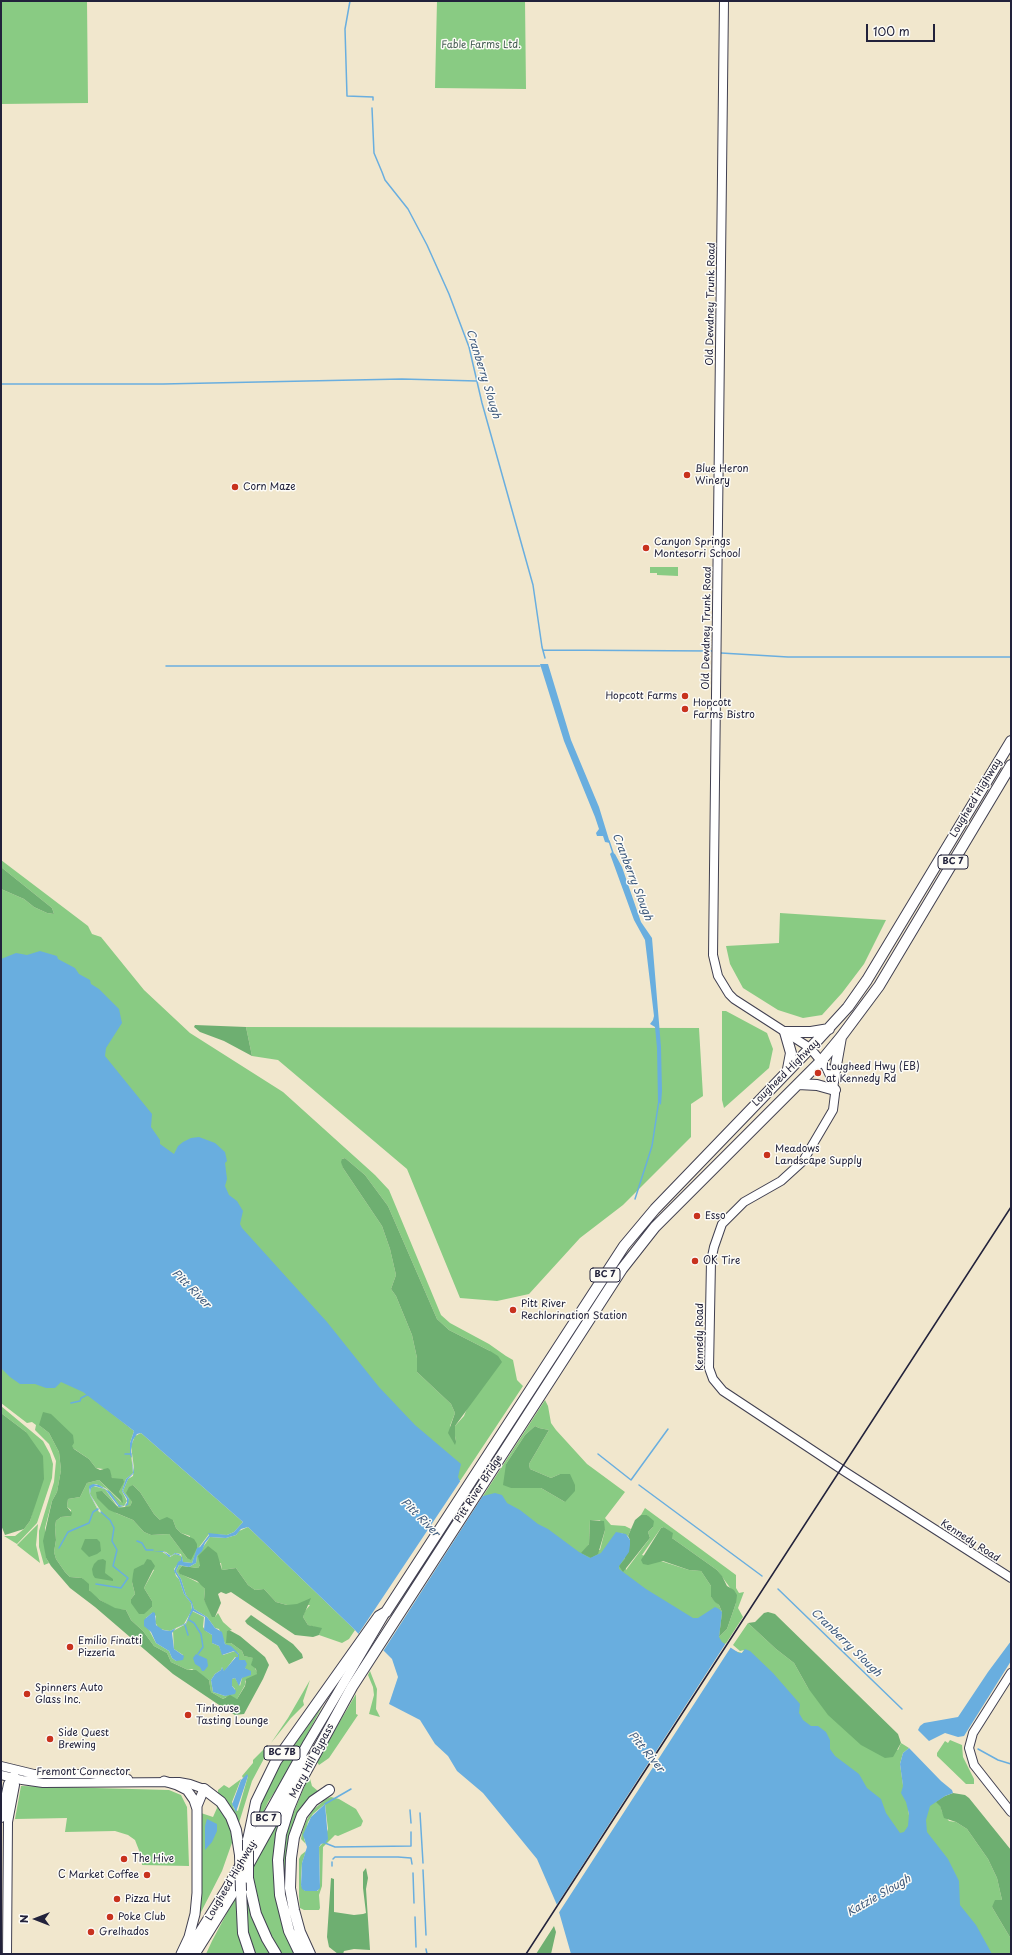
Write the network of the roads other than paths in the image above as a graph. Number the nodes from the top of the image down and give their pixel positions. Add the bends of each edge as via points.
1 (724, 1) edge
2 (1011, 741) edge
3 (1011, 765) edge
4 (829, 1029) junction
5 (785, 1032) junction
6 (841, 1036) junction
7 (810, 1048) junction
8 (822, 1060) junction
9 (788, 1069) junction
10 (798, 1084) junction
11 (834, 1086) junction
12 (532, 1385) joint
13 (543, 1392) joint
14 (1011, 1578) edge
15 (386, 1612) joint
16 (1011, 1674) edge
17 (340, 1679) junction
18 (352, 1687) junction
19 (1, 1766) edge
20 (1, 1775) edge
21 (14, 1775) junction
22 (164, 1781) junction
23 (204, 1789) junction
24 (329, 1790) dead end
25 (197, 1811) junction
26 (1011, 1812) edge
27 (1, 1818) edge
28 (7, 1954) edge
29 (180, 1954) edge
30 (186, 1954) edge
31 (195, 1954) edge
32 (250, 1954) edge
33 (276, 1954) edge
34 (300, 1954) edge
35 (310, 1954) edge

1 - 5 main road, Old Dewdney Trunk Road via 713,955 718,976 732,996
2 - 4 highway, Lougheed Highway / BC 7 via 867,980
3 - 6 highway, Lougheed Highway / BC 7 via 879,986
4 - 5 highway
4 - 7 highway, Lougheed Highway / BC 7
5 - 7 main road, Old Dewdney Trunk Road
5 - 9 highway via 791,1053
6 - 8 highway, Lougheed Highway / BC 7
6 - 11 highway
7 - 8 main road, Old Dewdney Trunk Road
7 - 9 highway, Lougheed Highway / BC 7
8 - 10 highway, Lougheed Highway / BC 7
8 - 11 main road
9 - 12 highway, Lougheed Highway / BC 7 via 640,1226
10 - 11 highway
10 - 13 highway, Lougheed Highway / BC 7 via 683,1198 636,1250
11 - 14 main road, Kennedy Road via 833,1110 803,1161 781,1181 744,1202 722,1224 714,1247 711,1268 711,1375 723,1391
12 - 15 highway, Pitt River Bridge / BC 7
13 - 18 highway, Pitt River Bridge / BC 7
15 - 17 highway, Pitt River Bridge / BC 7B via 379,1616
16 - 26 main road via 973,1733 969,1749 977,1770
17 - 30 main road, Lougheed Highway / BC 7 via 226,1890
17 - 33 highway, BC 7B, bridge via 272,1769 256,1802 248,1840 248,1878 259,1922
18 - 31 main road, Lougheed Highway / BC 7
18 - 34 highway, Mary Hill Bypass / BC 7B via 295,1792 281,1834 278,1860 280,1895 288,1926
19 - 21 main road, Fremont Connector
20 - 21 main road, Fremont Connector
21 - 22 main road, Fremont Connector via 43,1783
21 - 27 main road via 8,1784
21 - 28 main road via 15,1785 8,1822
22 - 23 main road, Fremont Connector via 187,1783
22 - 25 main road via 188,1792
23 - 25 main road via 199,1798
23 - 32 highway, bridge via 223,1804 236,1830 243,1933
24 - 35 highway via 313,1801 302,1815 294,1837 291,1858 290,1888 294,1910
25 - 29 main road via 196,1904 191,1930

